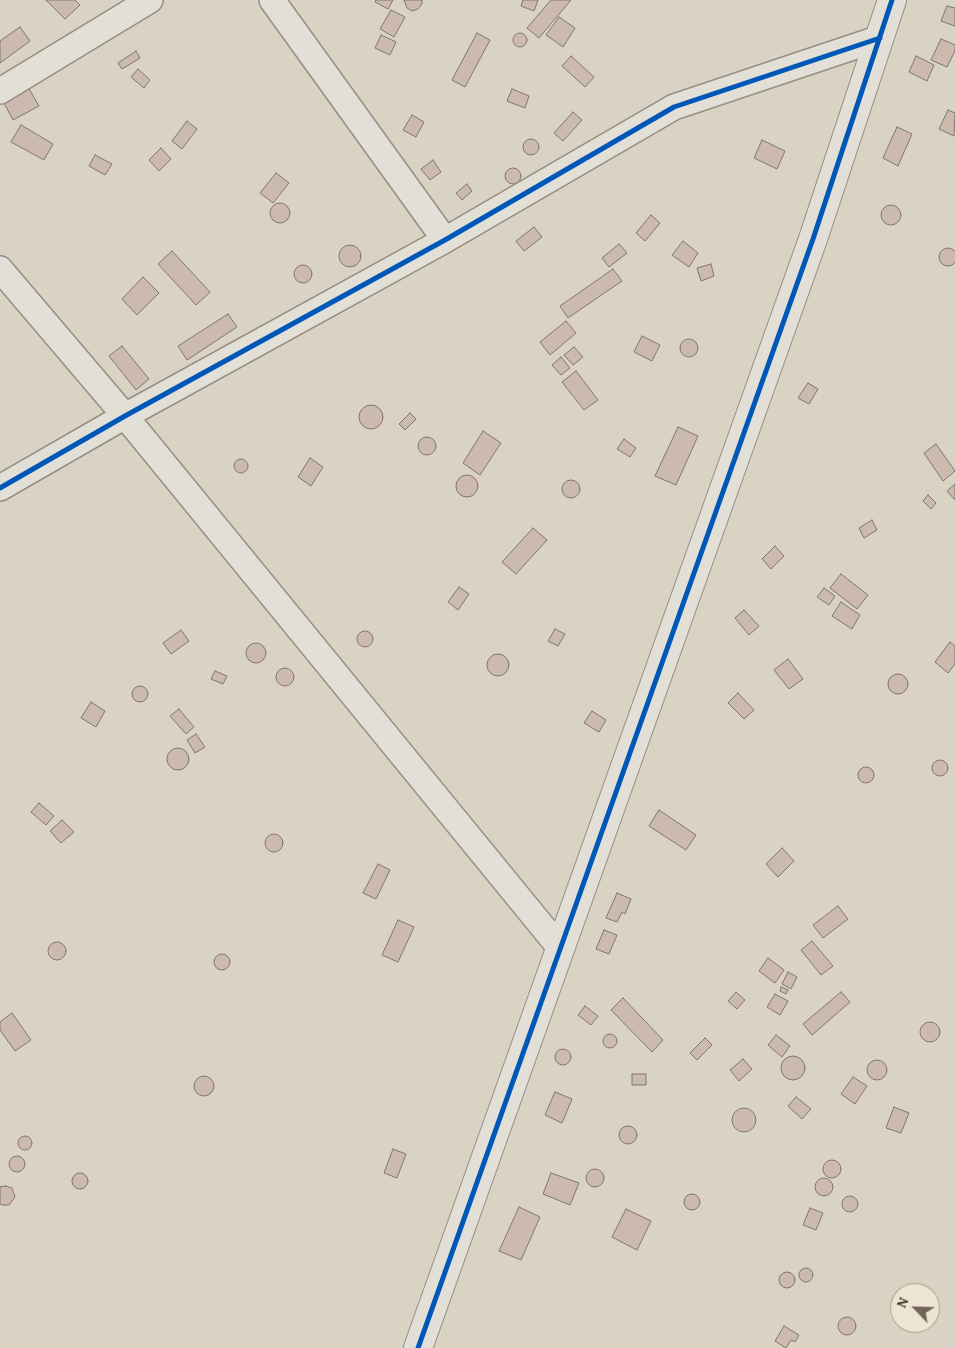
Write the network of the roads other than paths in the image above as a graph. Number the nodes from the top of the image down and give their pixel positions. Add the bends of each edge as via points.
1 (150, 0) edge
2 (272, 0) edge
3 (892, 0) edge
4 (880, 38) junction
5 (0, 91) edge
6 (445, 240) junction
7 (0, 269) edge
8 (125, 416) junction
9 (0, 488) edge
10 (560, 948) junction
11 (418, 1348) edge

1 - 5 street
2 - 6 street
3 - 4 street
4 - 6 street via 674,107
4 - 10 street via 810,248
6 - 8 street
7 - 8 street
8 - 9 street
8 - 10 street
10 - 11 street

